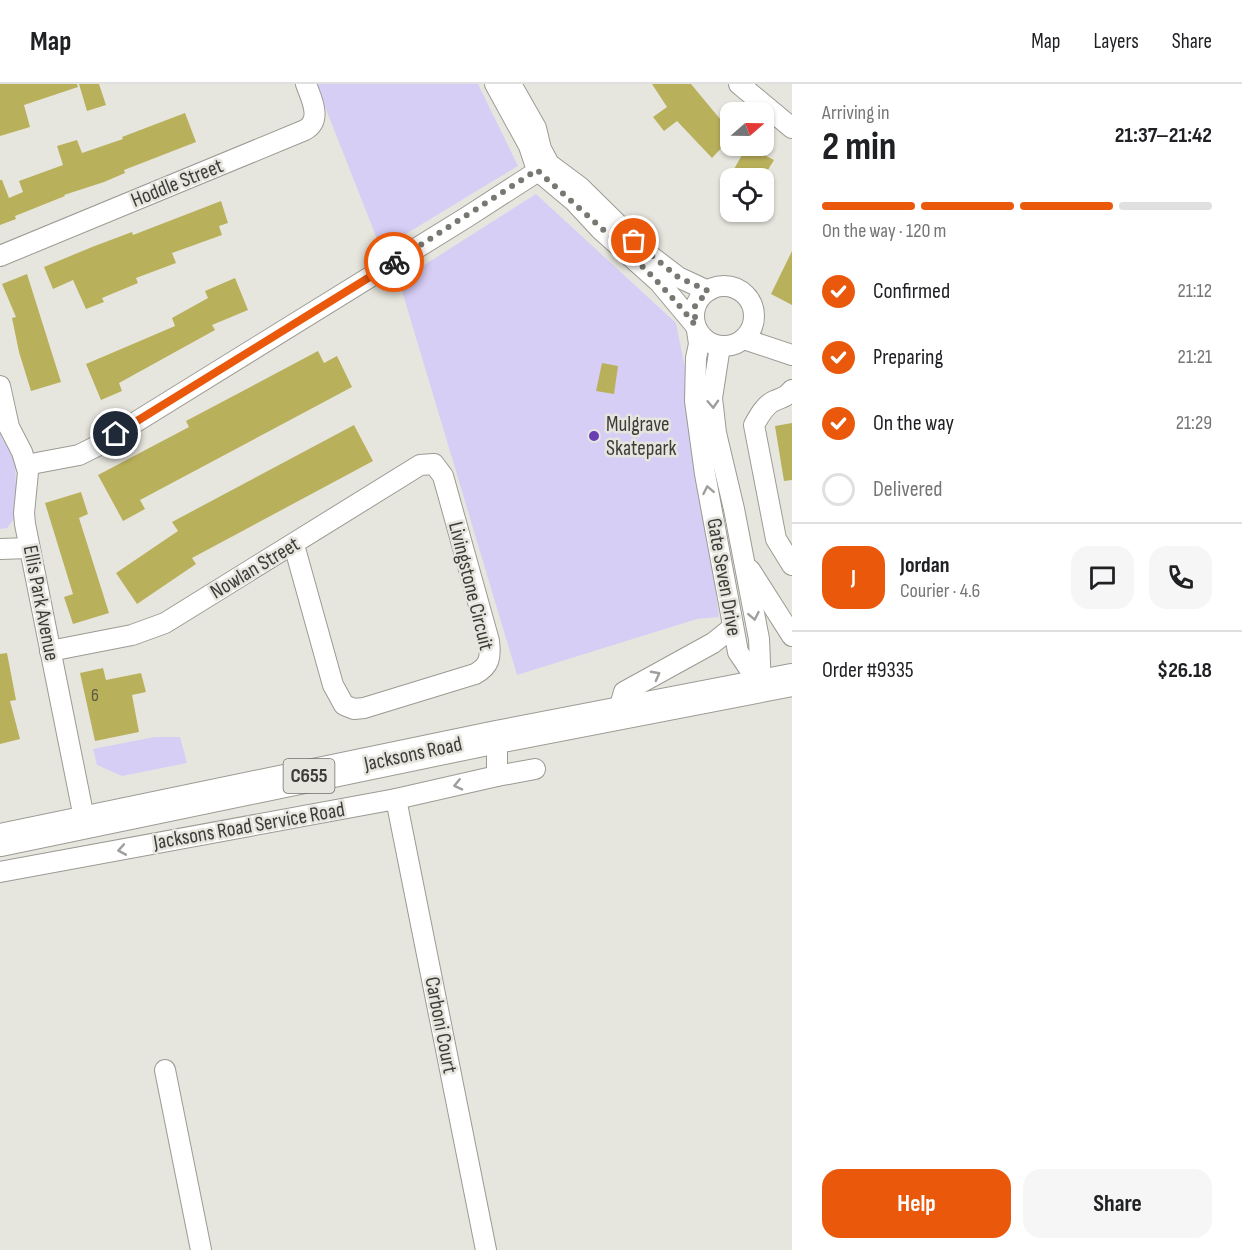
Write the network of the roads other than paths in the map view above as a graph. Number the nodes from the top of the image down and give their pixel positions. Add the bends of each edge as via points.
1 (306, 84) edge
2 (495, 84) edge
3 (511, 84) edge
4 (739, 84) edge
5 (792, 128) edge
6 (543, 167) junction
7 (0, 256) edge
8 (708, 291) junction
9 (696, 327) junction
10 (748, 331) junction
11 (720, 346) junction
12 (792, 354) edge
13 (0, 386) edge
14 (792, 390) edge
15 (26, 465) junction
16 (443, 476) joint
17 (294, 545) junction
18 (29, 548) junction
19 (0, 549) edge
20 (742, 554) junction
21 (792, 566) edge
22 (733, 627) junction
23 (792, 636) edge
24 (50, 651) junction
25 (792, 680) edge
26 (761, 686) junction
27 (618, 714) junction
28 (497, 737) junction
29 (535, 769) dead end
30 (497, 776) junction
31 (396, 799) junction
32 (85, 823) junction
33 (0, 840) edge
34 (0, 872) edge
35 (165, 1070) dead end
36 (201, 1250) edge
37 (486, 1250) edge

1 - 7 street, Hoddle Street via 315,115 310,128
2 - 6 street
3 - 6 street via 536,128
4 - 5 street
6 - 8 street via 580,187 648,254 678,277
6 - 9 street via 600,229 658,282
6 - 15 street via 97,446 80,455
8 - 9 street via 695,306
8 - 10 street via 729,287 742,293 752,306
9 - 11 street via 702,338
22 -> 9 street, Gate Seven Drive via 695,400 699,344
10 - 11 street via 736,344
10 - 12 street via 765,331
11 -> 20 street, Gate Seven Drive via 712,398
13 - 15 street, Ellis Park Avenue via 9,427
14 - 21 street via 785,398 772,401 754,425 776,539
15 - 18 street, Ellis Park Avenue via 24,513
16 - 17 street, Nowlan Street via 434,464 420,465
16 - 17 street, Livingstone Circuit via 489,641 489,662 476,674 364,708 344,705 333,685
17 - 24 street, Nowlan Street via 152,629
18 - 19 street
18 - 24 street, Ellis Park Avenue
20 - 23 street, Gate Seven Drive
20 -> 26 street, Gate Seven Drive via 760,647
22 - 26 street, Gate Seven Drive via 738,652
27 -> 22 street via 624,692 713,643
24 - 32 street, Ellis Park Avenue
25 - 26 main road, Jacksons Road / C655
26 - 27 main road, Jacksons Road / C655
27 - 28 main road, Jacksons Road / C655
28 - 30 street
28 - 32 main road, Jacksons Road / C655
29 - 30 street, Jacksons Road Service Road
30 -> 31 street, Jacksons Road Service Road
31 -> 34 street, Jacksons Road Service Road
31 - 37 street, Carboni Court
32 - 33 main road, Jacksons Road / C655
35 - 36 street

